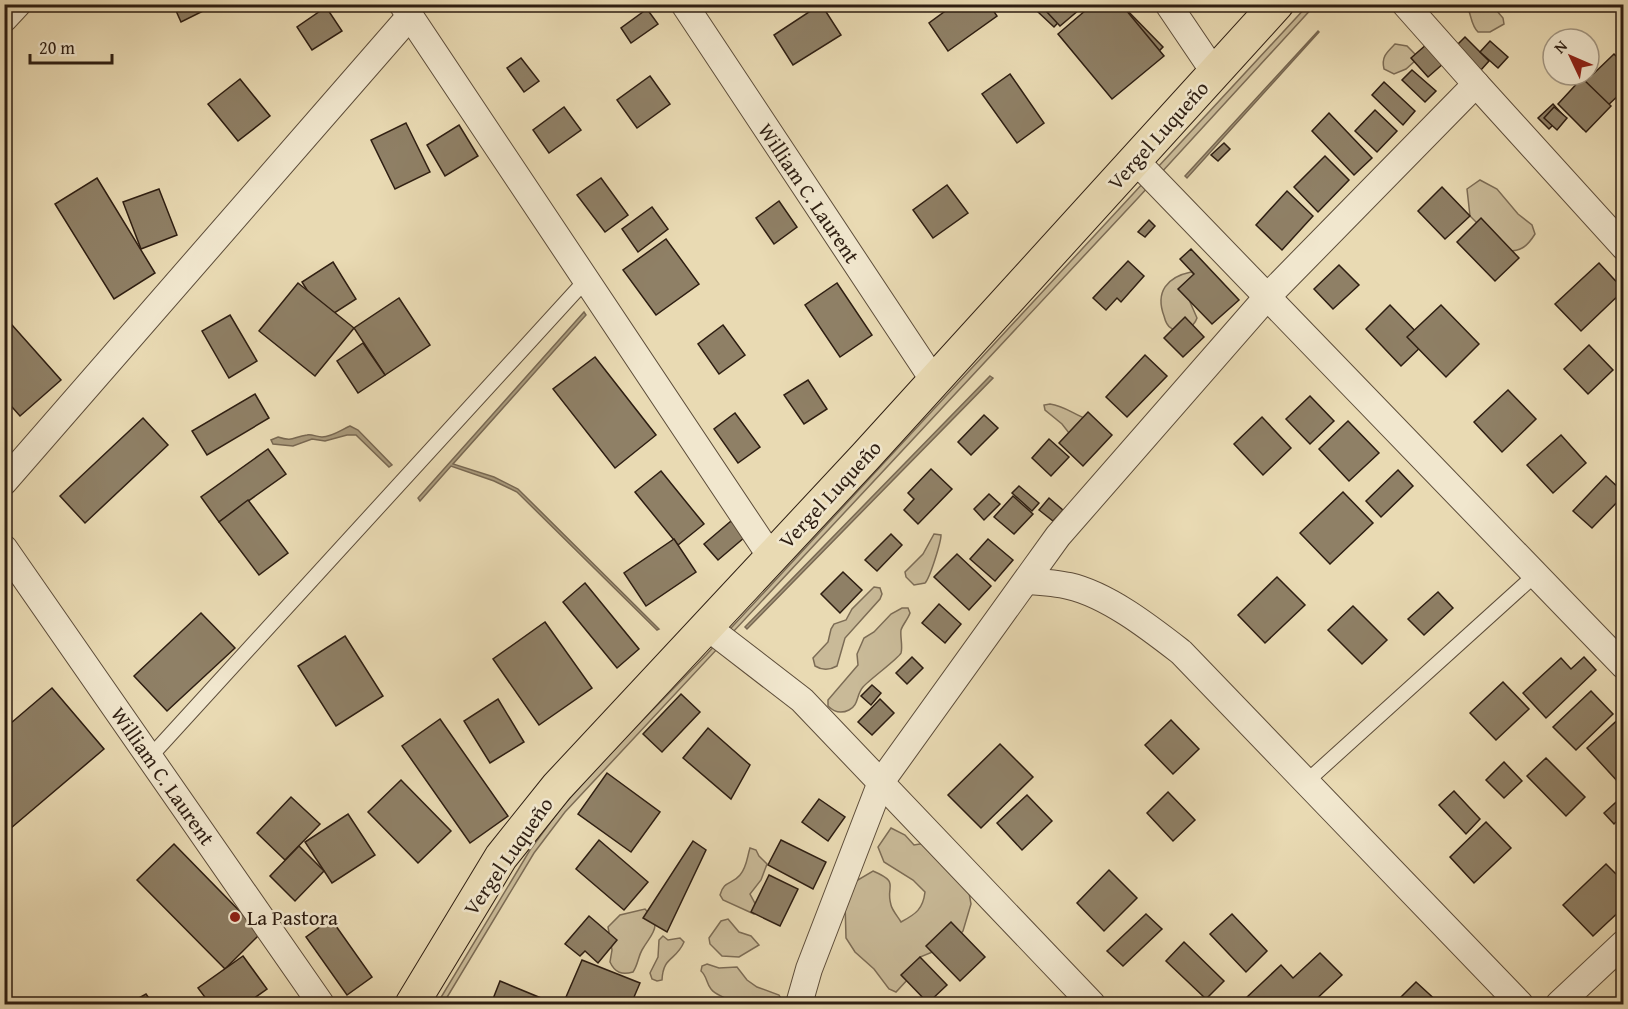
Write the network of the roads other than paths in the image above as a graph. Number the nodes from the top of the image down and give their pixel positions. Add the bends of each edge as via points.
1 (18, 4) edge
2 (684, 4) edge
3 (1168, 4) edge
4 (1277, 4) edge
5 (1405, 4) edge
6 (406, 10) edge
7 (4, 19) edge
8 (1214, 72) junction
9 (1476, 84) junction
10 (1136, 161) junction
11 (1623, 247) edge
12 (586, 280) junction
13 (1267, 297) junction
14 (934, 381) junction
15 (4, 482) edge
16 (4, 548) edge
17 (771, 557) junction
18 (1535, 575) junction
19 (1027, 581) junction
20 (706, 626) junction
21 (1623, 666) edge
22 (149, 758) junction
23 (881, 782) junction
24 (1306, 782) junction
25 (1623, 943) edge
26 (321, 1005) edge
27 (412, 1005) edge
28 (799, 1005) edge
29 (1092, 1005) edge
30 (1521, 1005) edge
31 (1559, 1005) edge

1 - 7 street
2 - 14 street, William C. Laurent
3 - 8 street
4 - 8 main road, Vergel Luqueño
5 - 9 street
6 - 12 street
6 - 15 street
8 - 10 main road, Vergel Luqueño
9 - 11 street
9 - 13 street
10 - 13 street
10 - 14 main road, Vergel Luqueño
12 - 17 street
12 - 22 lane
13 - 18 street
13 - 19 street via 1058,536
14 - 17 main road, Vergel Luqueño
16 - 22 street, William C. Laurent
17 - 20 main road, Vergel Luqueño
18 - 21 street
18 - 24 lane
19 - 23 street
19 - 24 street via 1071,586 1102,599 1153,630 1181,652
20 - 23 street via 802,700
20 - 27 main road, Vergel Luqueño via 557,787 501,857
22 - 26 street, William C. Laurent
23 - 28 street via 809,969
23 - 29 street
24 - 30 street
25 - 31 street

